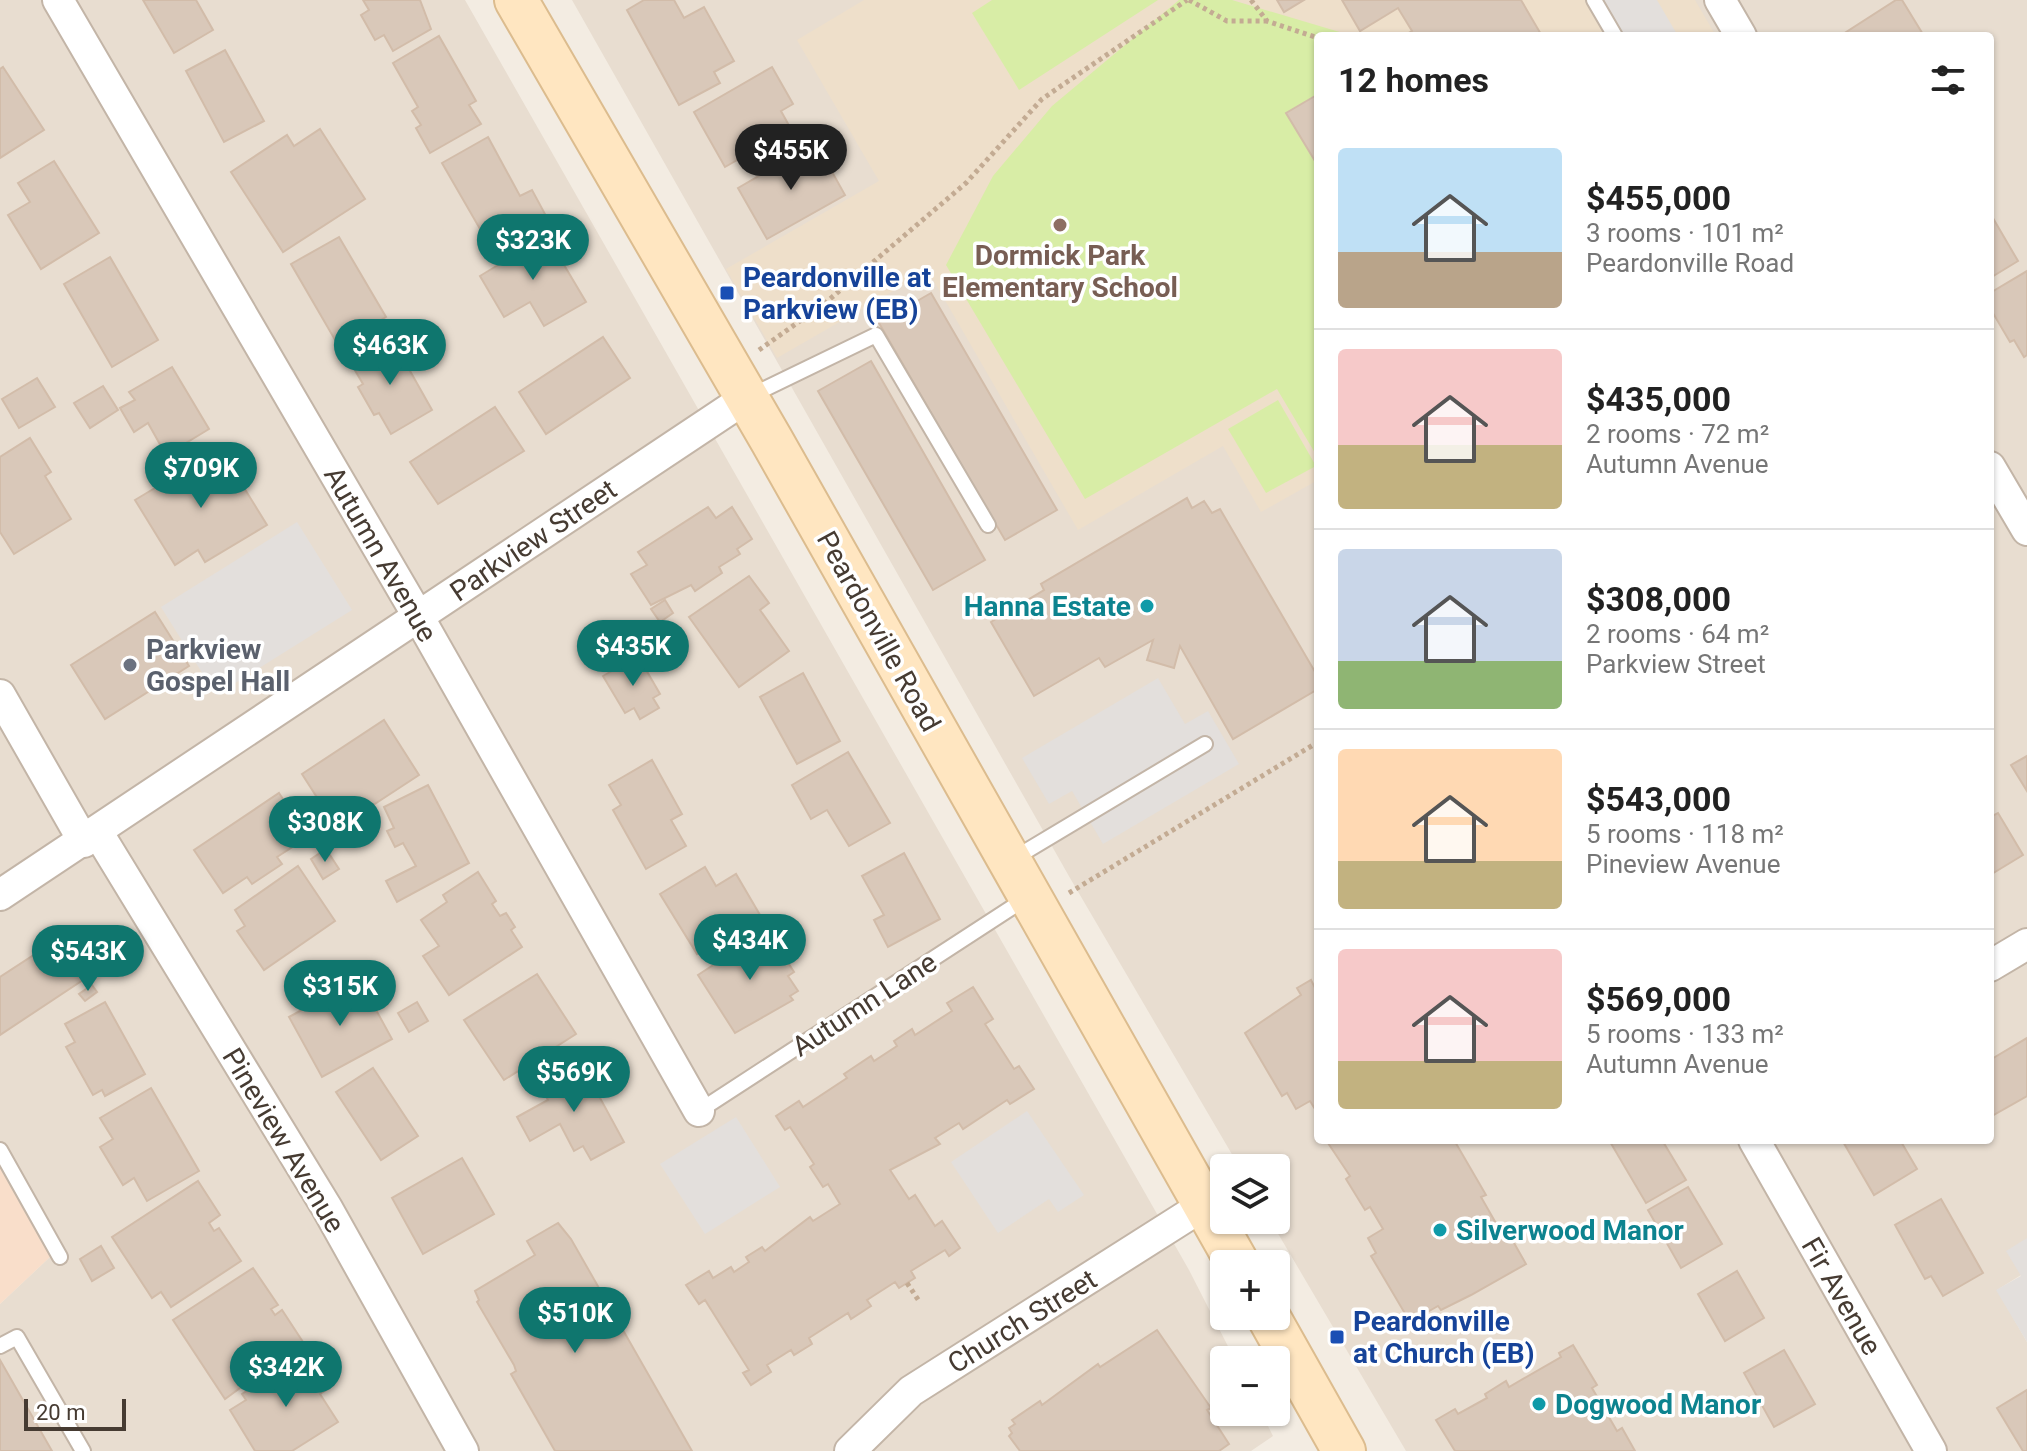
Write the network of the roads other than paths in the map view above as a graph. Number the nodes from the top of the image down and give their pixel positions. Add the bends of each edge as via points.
1 (58, 0) edge
2 (516, 0) edge
3 (1594, 0) edge
4 (1720, 0) edge
5 (1613, 32) edge
6 (1739, 32) edge
7 (738, 384) junction
8 (1994, 474) edge
9 (988, 525) dead end
10 (2027, 530) edge
11 (418, 616) junction
12 (0, 695) edge
13 (1205, 744) dead end
14 (91, 838) junction
15 (1025, 890) junction
16 (0, 895) edge
17 (2027, 944) edge
18 (1994, 964) edge
19 (699, 1111) joint
20 (1756, 1144) edge
21 (0, 1150) edge
22 (1204, 1205) junction
23 (1230, 1250) edge
24 (60, 1257) dead end
25 (1276, 1330) edge
26 (0, 1346) edge
27 (83, 1451) edge
28 (463, 1451) edge
29 (850, 1451) edge
30 (1344, 1451) edge
31 (1931, 1451) edge

1 - 11 street, Autumn Avenue
2 - 7 main road, Peardonville Road
3 - 5 lane
4 - 6 street
7 - 9 lane via 876,335
7 - 11 street, Parkview Street
7 - 15 main road, Peardonville Road
8 - 10 street
11 - 14 street, Parkview Street
11 - 19 street, Autumn Avenue
12 - 14 street, Pineview Avenue
13 - 15 lane, Autumn Lane
14 - 16 street, Parkview Street
14 - 28 street, Pineview Avenue via 327,1208
15 - 19 lane, Autumn Lane
15 - 22 main road, Peardonville Road
17 - 18 street
20 - 31 street, Fir Avenue
21 - 24 lane
22 - 23 main road, Peardonville Road
22 - 29 street, Church Street via 911,1391
25 - 30 main road
26 - 27 lane via 17,1337

